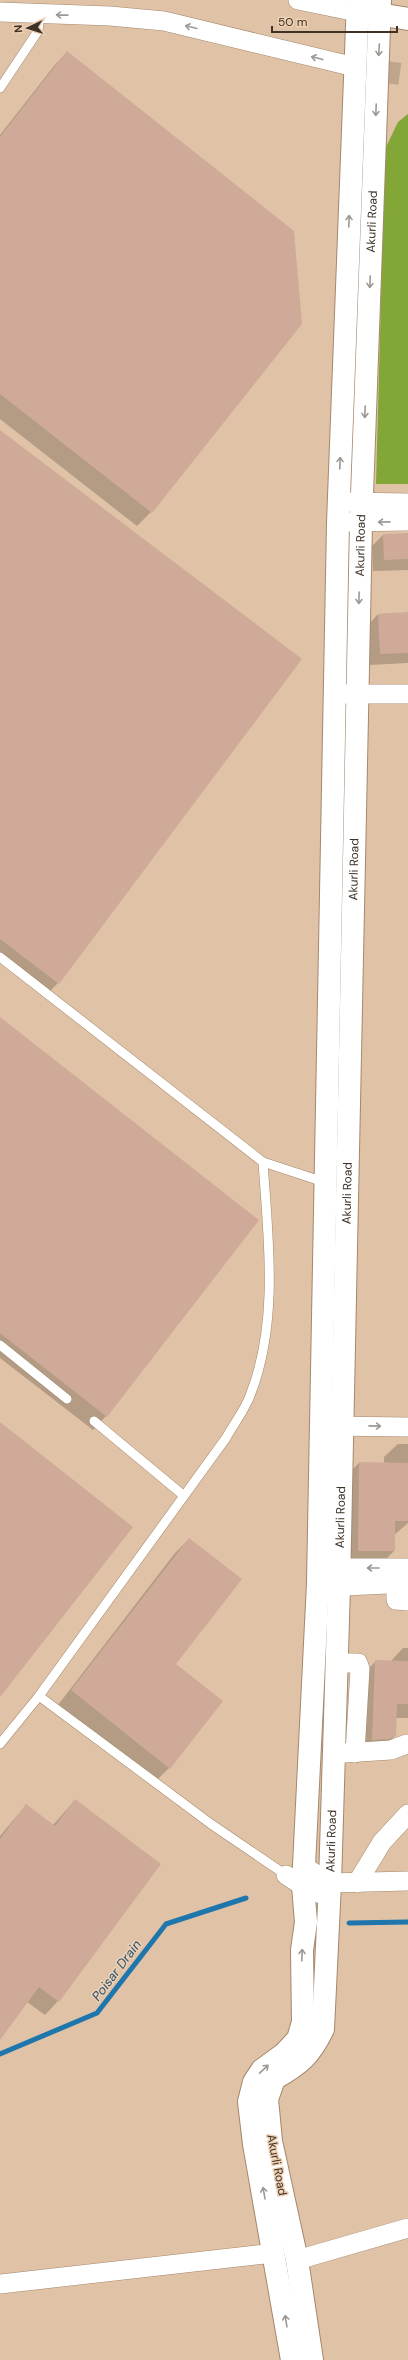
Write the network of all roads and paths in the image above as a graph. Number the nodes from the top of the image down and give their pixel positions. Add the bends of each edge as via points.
1 (298, 0) edge
2 (357, 6) edge
3 (381, 7) edge
4 (0, 12) edge
5 (40, 14) junction
6 (408, 19) edge
7 (355, 67) junction
8 (378, 72) junction
9 (0, 88) edge
10 (348, 248) junction
11 (371, 250) junction
12 (345, 334) junction
13 (368, 334) junction
14 (408, 502) edge
15 (339, 512) junction
16 (361, 512) junction
17 (408, 521) edge
18 (358, 627) junction
19 (336, 628) junction
20 (357, 693) junction
21 (335, 694) junction
22 (408, 694) edge
23 (333, 786) junction
24 (355, 786) junction
25 (353, 878) junction
26 (331, 879) junction
27 (352, 950) junction
28 (330, 952) junction
29 (0, 957) edge
30 (329, 1013) junction
31 (350, 1014) junction
32 (327, 1092) junction
33 (349, 1093) junction
34 (263, 1162) junction
35 (326, 1183) junction
36 (346, 1189) junction
37 (334, 1309) junction
38 (0, 1345) edge
39 (67, 1399) dead end
40 (94, 1421) dead end
41 (332, 1425) junction
42 (408, 1427) edge
43 (183, 1495) junction
44 (408, 1568) edge
45 (331, 1581) junction
46 (402, 1584) edge
47 (408, 1601) edge
48 (39, 1696) junction
49 (0, 1744) edge
50 (407, 1744) dead end
51 (341, 1758) junction
52 (310, 1765) junction
53 (408, 1814) edge
54 (298, 1876) junction
55 (408, 1880) edge
56 (356, 1883) junction
57 (329, 1890) junction
58 (408, 2228) edge
59 (274, 2253) junction
60 (297, 2260) junction
61 (0, 2284) edge
62 (292, 2360) edge
63 (312, 2360) edge

1 - 2 street
2 - 3 street
2 - 7 street, Akurli Road
3 - 6 street
3 -> 8 street, Akurli Road
4 - 5 street
7 -> 5 street via 164,21
5 - 9 lane via 38,31
7 - 8 street
10 -> 7 street, Akurli Road
8 -> 11 street, Akurli Road
10 - 11 street
10 - 12 street, Akurli Road
11 -> 13 street, Akurli Road
12 - 13 street
15 -> 12 street, Akurli Road
13 -> 16 street, Akurli Road
14 - 16 street
15 - 16 street
15 - 19 street, Akurli Road
17 -> 16 street
16 -> 18 street, Akurli Road
18 - 19 street
18 - 20 street, Akurli Road
19 - 21 street, Akurli Road
20 - 21 street
20 - 22 street
20 - 24 street, Akurli Road
21 - 23 street, Akurli Road
23 - 24 street
23 - 26 street, Akurli Road
24 - 25 street, Akurli Road
25 - 26 street
25 - 27 street, Akurli Road
26 - 28 street, Akurli Road
27 - 28 street
27 - 31 street, Akurli Road
28 - 30 street, Akurli Road
29 - 34 lane
30 - 31 street
30 - 32 street, Akurli Road
31 - 33 street, Akurli Road
32 - 33 street
32 - 35 street, Akurli Road
33 - 36 street, Akurli Road
34 - 35 lane
34 - 43 lane via 269,1282 266,1330 260,1367 251,1395 226,1438
35 - 36 lane
35 - 37 street, Akurli Road
36 - 37 street, Akurli Road
37 - 41 street, Akurli Road
38 - 39 lane
40 - 43 lane
41 -> 42 street
41 - 45 street, Akurli Road
43 - 48 lane
44 -> 45 street
45 - 46 street
45 - 51 street, Akurli Road
45 - 52 street, Akurli Road
46 - 47 street via 396,1600
48 - 49 lane
48 - 54 lane via 210,1824
50 - 51 street via 391,1750
51 - 52 street
51 - 57 street, Akurli Road
52 - 54 street, Akurli Road
53 - 56 street via 382,1842
54 - 57 street
59 -> 54 street, Akurli Road via 249,2102 254,2082 262,2070 284,2054 298,2039 303,2022 302,1950 306,1922
55 - 56 street
56 - 57 street
57 - 60 street, Akurli Road via 323,2029 313,2049 295,2067 274,2079 268,2099 271,2141
58 - 60 street
59 - 61 street
62 -> 59 street, Akurli Road
60 - 63 street, Akurli Road

